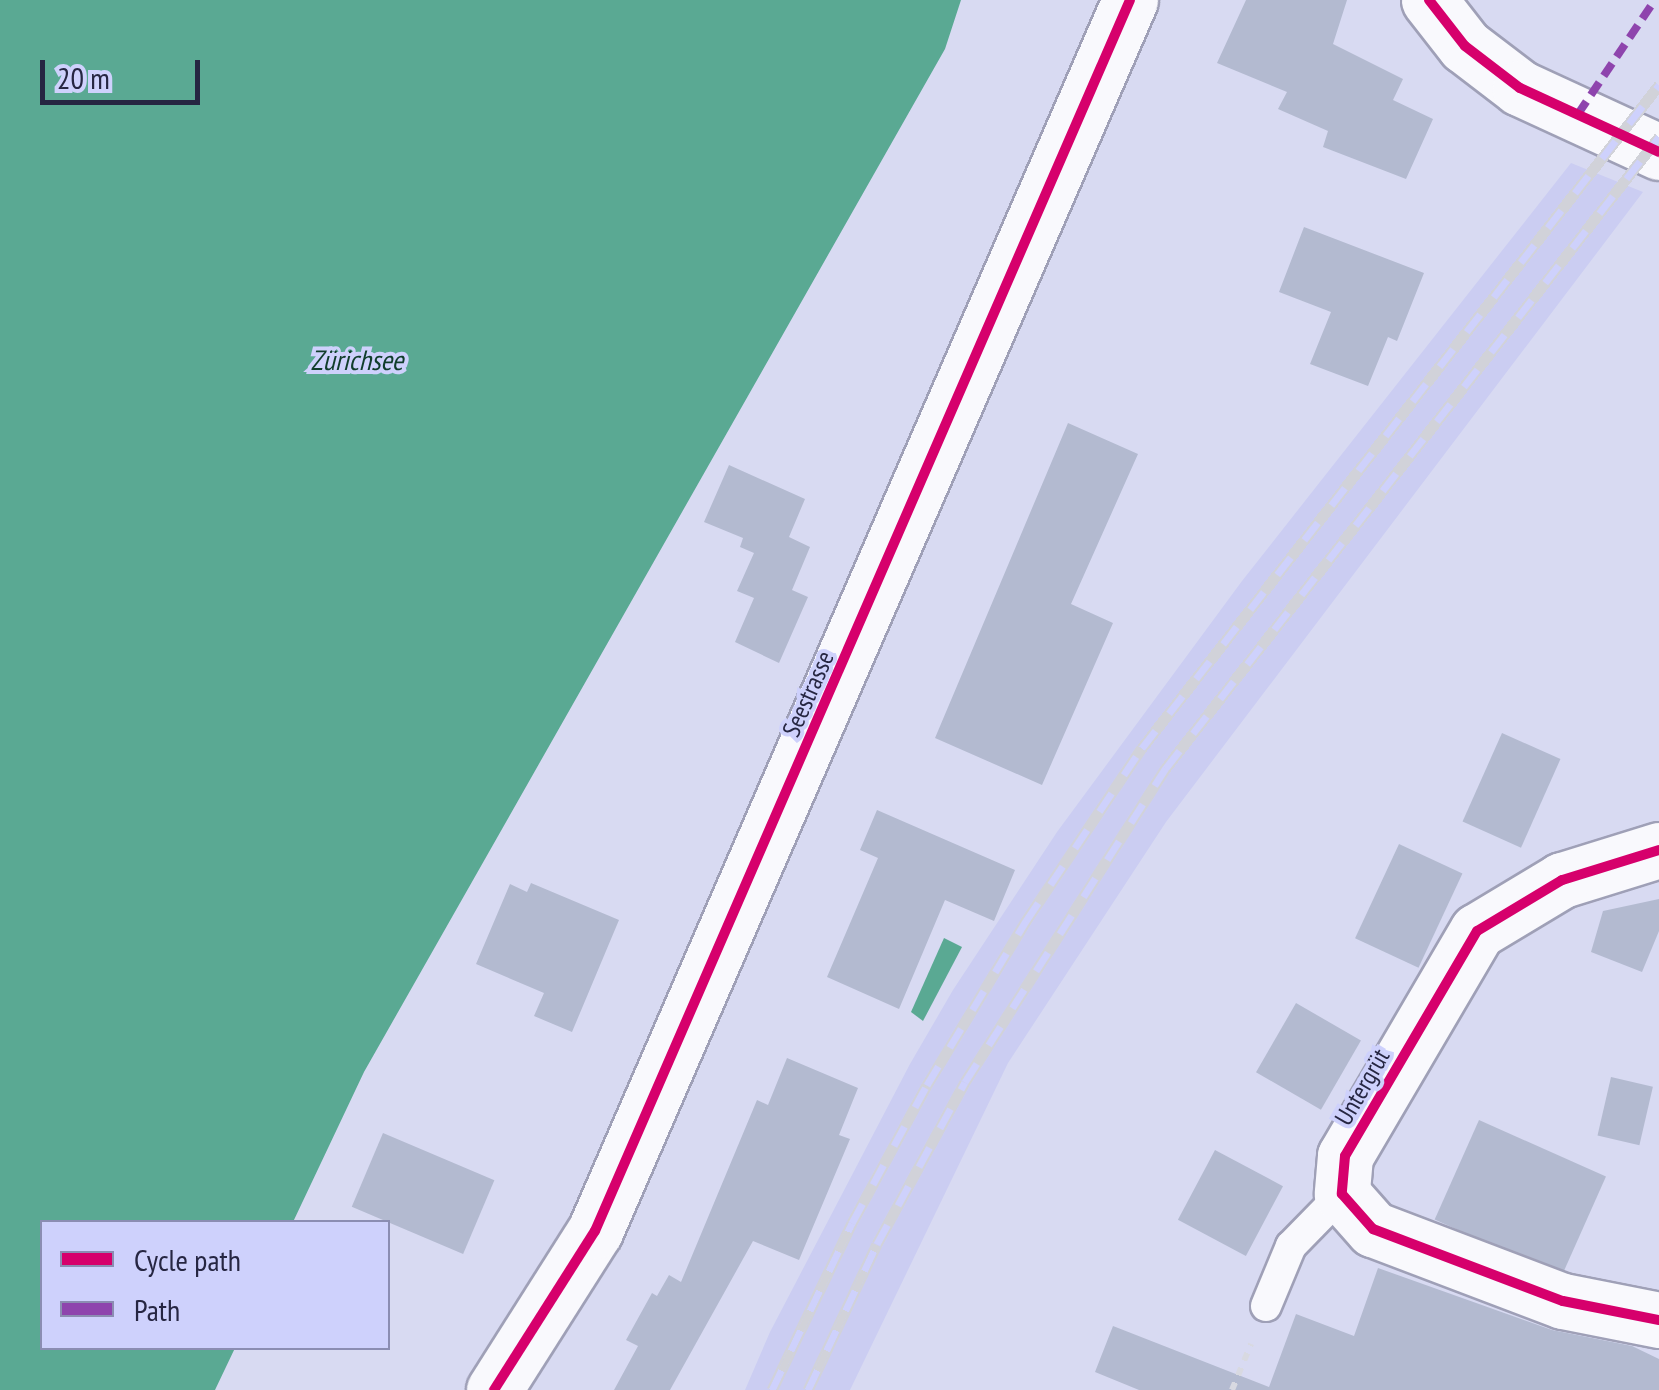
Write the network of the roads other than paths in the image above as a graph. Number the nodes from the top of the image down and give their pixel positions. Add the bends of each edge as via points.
1 (1130, 0) edge
2 (1429, 0) edge
3 (1659, 152) edge
4 (1659, 850) edge
5 (1342, 1194) junction
6 (1266, 1306) dead end
7 (1659, 1320) edge
8 (494, 1390) edge

1 - 8 main road, Seestrasse via 594,1231
2 - 3 main road via 1465,46 1520,88
4 - 5 main road, Untergrüt via 1562,880 1476,931 1344,1156
5 - 6 lane via 1290,1246
5 - 7 main road via 1373,1229 1563,1301

